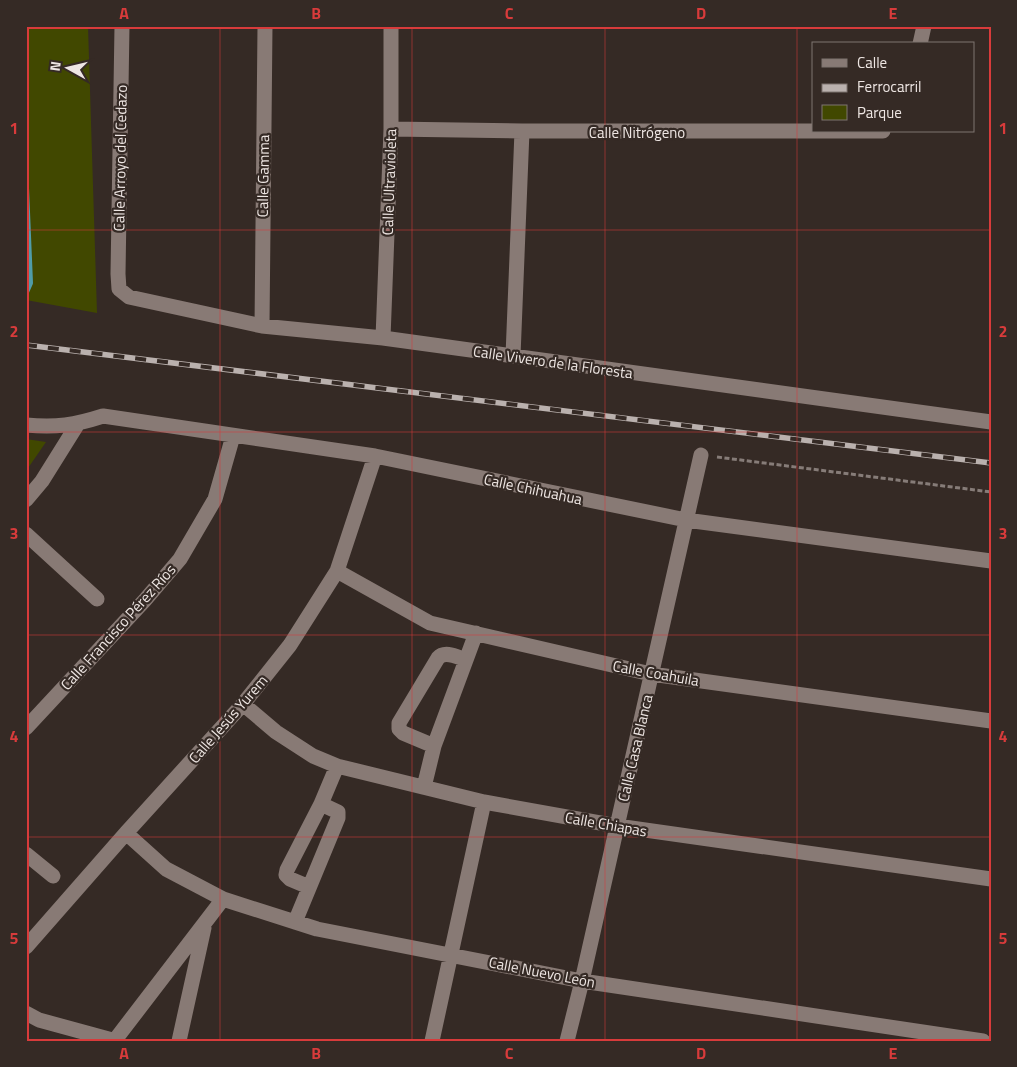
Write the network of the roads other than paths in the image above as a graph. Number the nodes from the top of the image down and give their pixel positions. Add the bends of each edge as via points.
1 (122, 26) edge
2 (265, 26) edge
3 (392, 26) edge
4 (924, 26) edge
5 (920, 42) edge
6 (391, 129) junction
7 (812, 131) edge
8 (522, 132) junction
9 (119, 289) joint
10 (262, 326) junction
11 (383, 338) junction
12 (513, 356) junction
13 (991, 422) edge
14 (78, 424) junction
15 (26, 425) edge
16 (233, 436) junction
17 (701, 455) road end
18 (375, 456) junction
19 (26, 500) edge
20 (686, 520) junction
21 (26, 534) edge
22 (991, 561) edge
23 (337, 571) junction
24 (97, 600) dead end
25 (476, 634) junction
26 (466, 660) junction
27 (651, 674) junction
28 (244, 704) junction
29 (991, 721) edge
30 (26, 728) edge
31 (434, 746) junction
32 (337, 766) junction
33 (424, 787) junction
34 (484, 802) junction
35 (321, 804) junction
36 (617, 826) junction
37 (126, 832) junction
38 (26, 854) edge
39 (53, 876) dead end
40 (991, 879) edge
41 (309, 887) junction
42 (223, 899) junction
43 (206, 922) junction
44 (295, 922) junction
45 (26, 947) edge
46 (450, 954) junction
47 (582, 980) junction
48 (26, 1012) edge
49 (116, 1041) edge
50 (178, 1041) edge
51 (432, 1041) edge
52 (567, 1041) edge
53 (982, 1041) edge

1 - 9 street, Calle Arroyo del Cedazo
2 - 10 street, Calle Gamma
3 - 6 street, Calle Ultravioleta
4 - 5 street
6 - 8 street, Calle Nitrógeno
6 - 11 street, Calle Ultravioleta
7 - 8 street, Calle Nitrógeno
8 - 12 street
9 - 10 street, Calle Vivero de la Floresta via 129,297
10 - 11 street, Calle Vivero de la Floresta
11 - 12 street, Calle Vivero de la Floresta
12 - 13 street, Calle Vivero de la Floresta
14 - 15 street, Calle Chihuahua
14 - 16 street, Calle Chihuahua via 103,416
14 - 19 street
16 - 18 street, Calle Chihuahua
16 - 30 street, Calle Francisco Pérez Ríos via 215,499 180,559
17 - 20 street, Calle Casa Blanca
18 - 20 street, Calle Chihuahua
18 - 23 street, Calle Jesús Yurem
20 - 22 street, Calle Chihuahua
20 - 27 street, Calle Casa Blanca
21 - 24 street
23 - 25 street, Calle Coahuila via 430,623
23 - 28 street, Calle Jesús Yurem via 290,645
25 - 26 street
25 - 27 street, Calle Coahuila
26 - 31 street
26 - 31 street via 441,654 399,723 402,733
27 - 29 street, Calle Coahuila
27 - 36 street, Calle Casa Blanca
28 - 32 street, Calle Chiapas via 276,732 313,756
28 - 37 street, Calle Jesús Yurem
31 - 33 street
32 - 33 street, Calle Chiapas
32 - 35 street
33 - 34 street, Calle Chiapas
34 - 36 street, Calle Chiapas
34 - 46 street
35 - 41 street via 338,812 338,818
35 - 41 street via 286,870 290,879
36 - 40 street, Calle Chiapas
36 - 47 street, Calle Casa Blanca
37 - 42 street, Calle Nuevo León via 166,869
37 - 45 street, Calle Jesús Yurem
38 - 39 street
41 - 44 street
42 - 43 street
42 - 44 street, Calle Nuevo León
43 - 49 street
43 - 50 street
44 - 46 street, Calle Nuevo León via 317,930
46 - 47 street, Calle Nuevo León
46 - 51 street
47 - 52 street, Calle Casa Blanca
47 - 53 street, Calle Nuevo León
48 - 49 street via 39,1020

